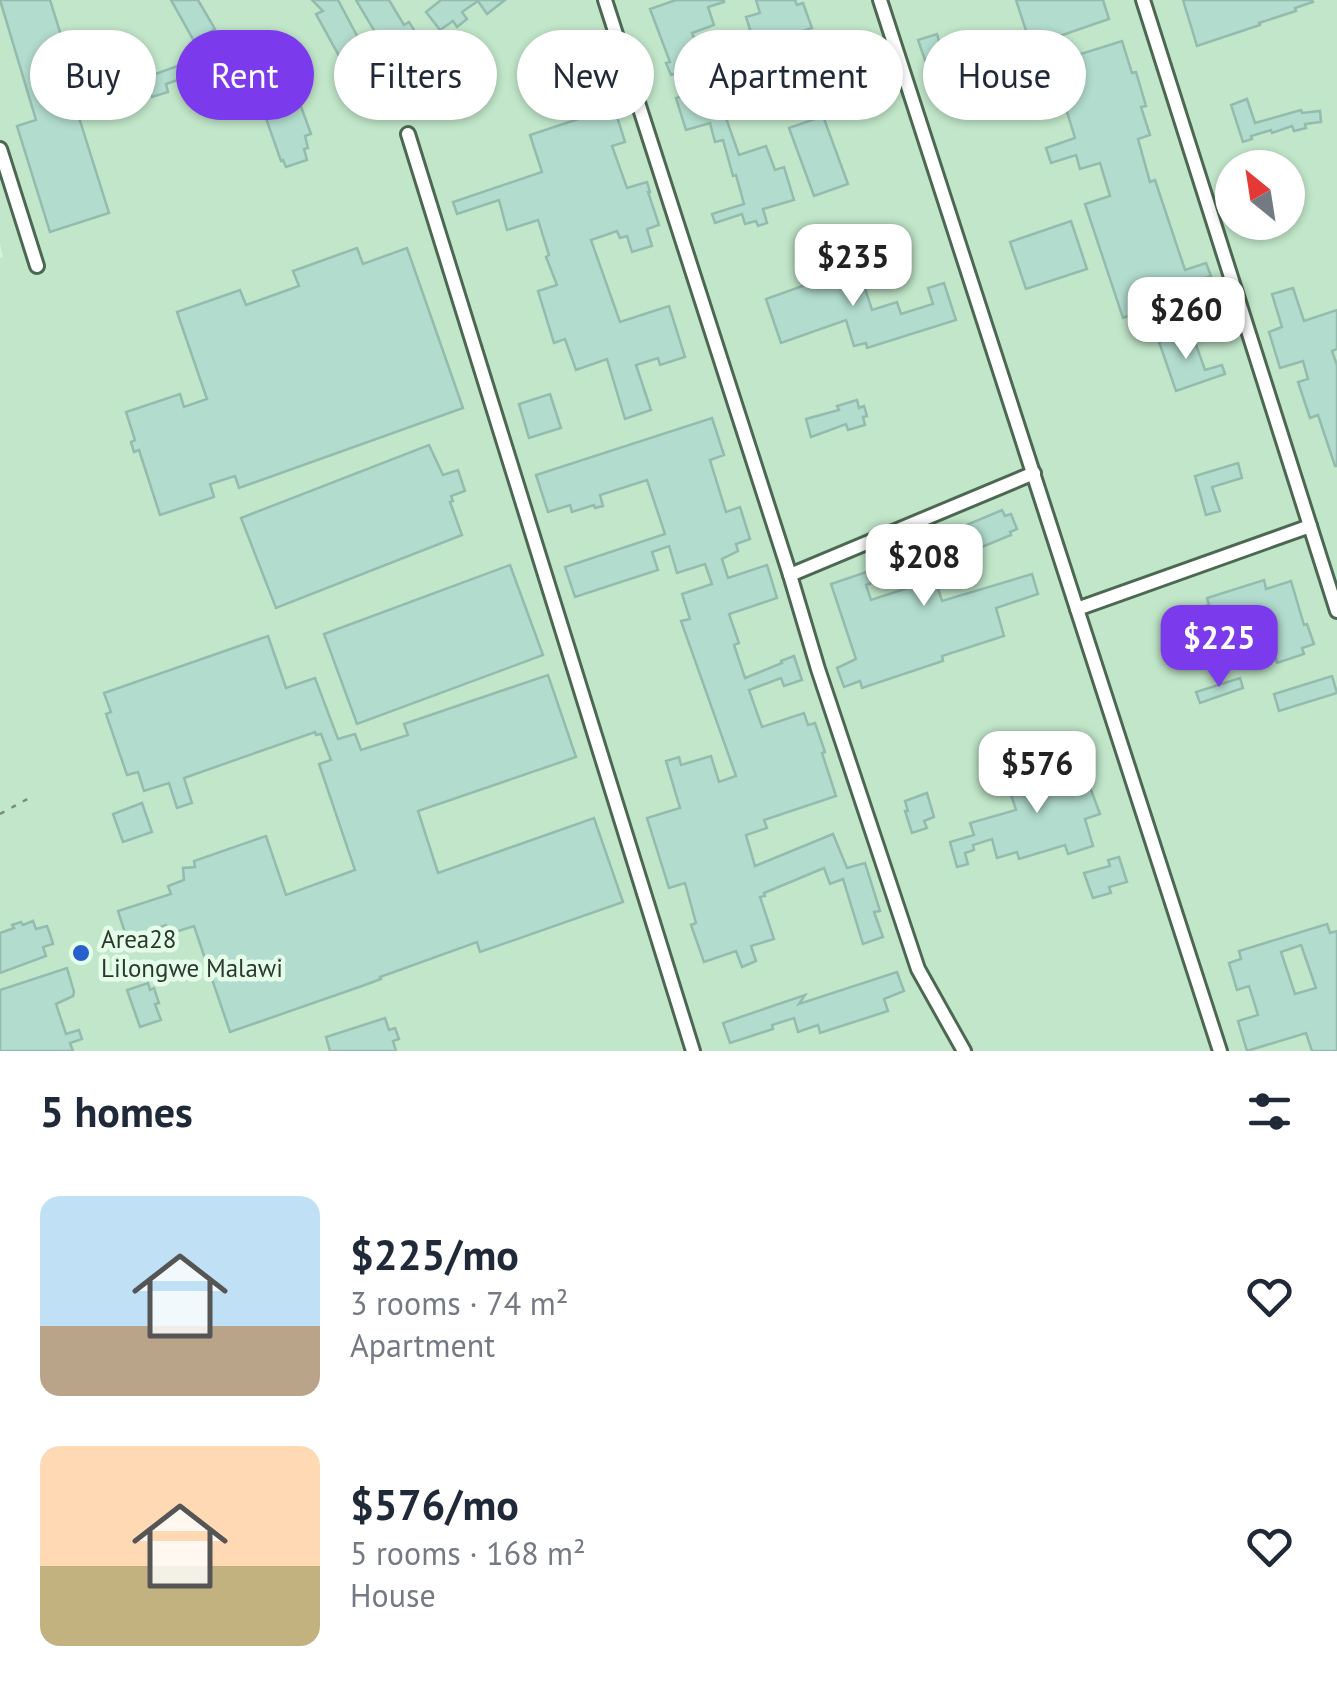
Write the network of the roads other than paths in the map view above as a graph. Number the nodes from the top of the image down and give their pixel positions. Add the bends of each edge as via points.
1 (605, 0) edge
2 (880, 0) edge
3 (1143, 0) edge
4 (408, 134) dead end
5 (0, 149) edge
6 (37, 266) dead end
7 (1034, 473) junction
8 (1310, 526) junction
9 (790, 575) junction
10 (1077, 609) junction
11 (1337, 612) edge
12 (693, 1051) edge
13 (964, 1051) edge
14 (1220, 1051) edge

1 - 9 street
2 - 7 street
3 - 8 street
4 - 12 street
5 - 6 street
7 - 9 street
7 - 10 street
8 - 10 street
8 - 11 street
9 - 13 street via 918,970
10 - 14 street

